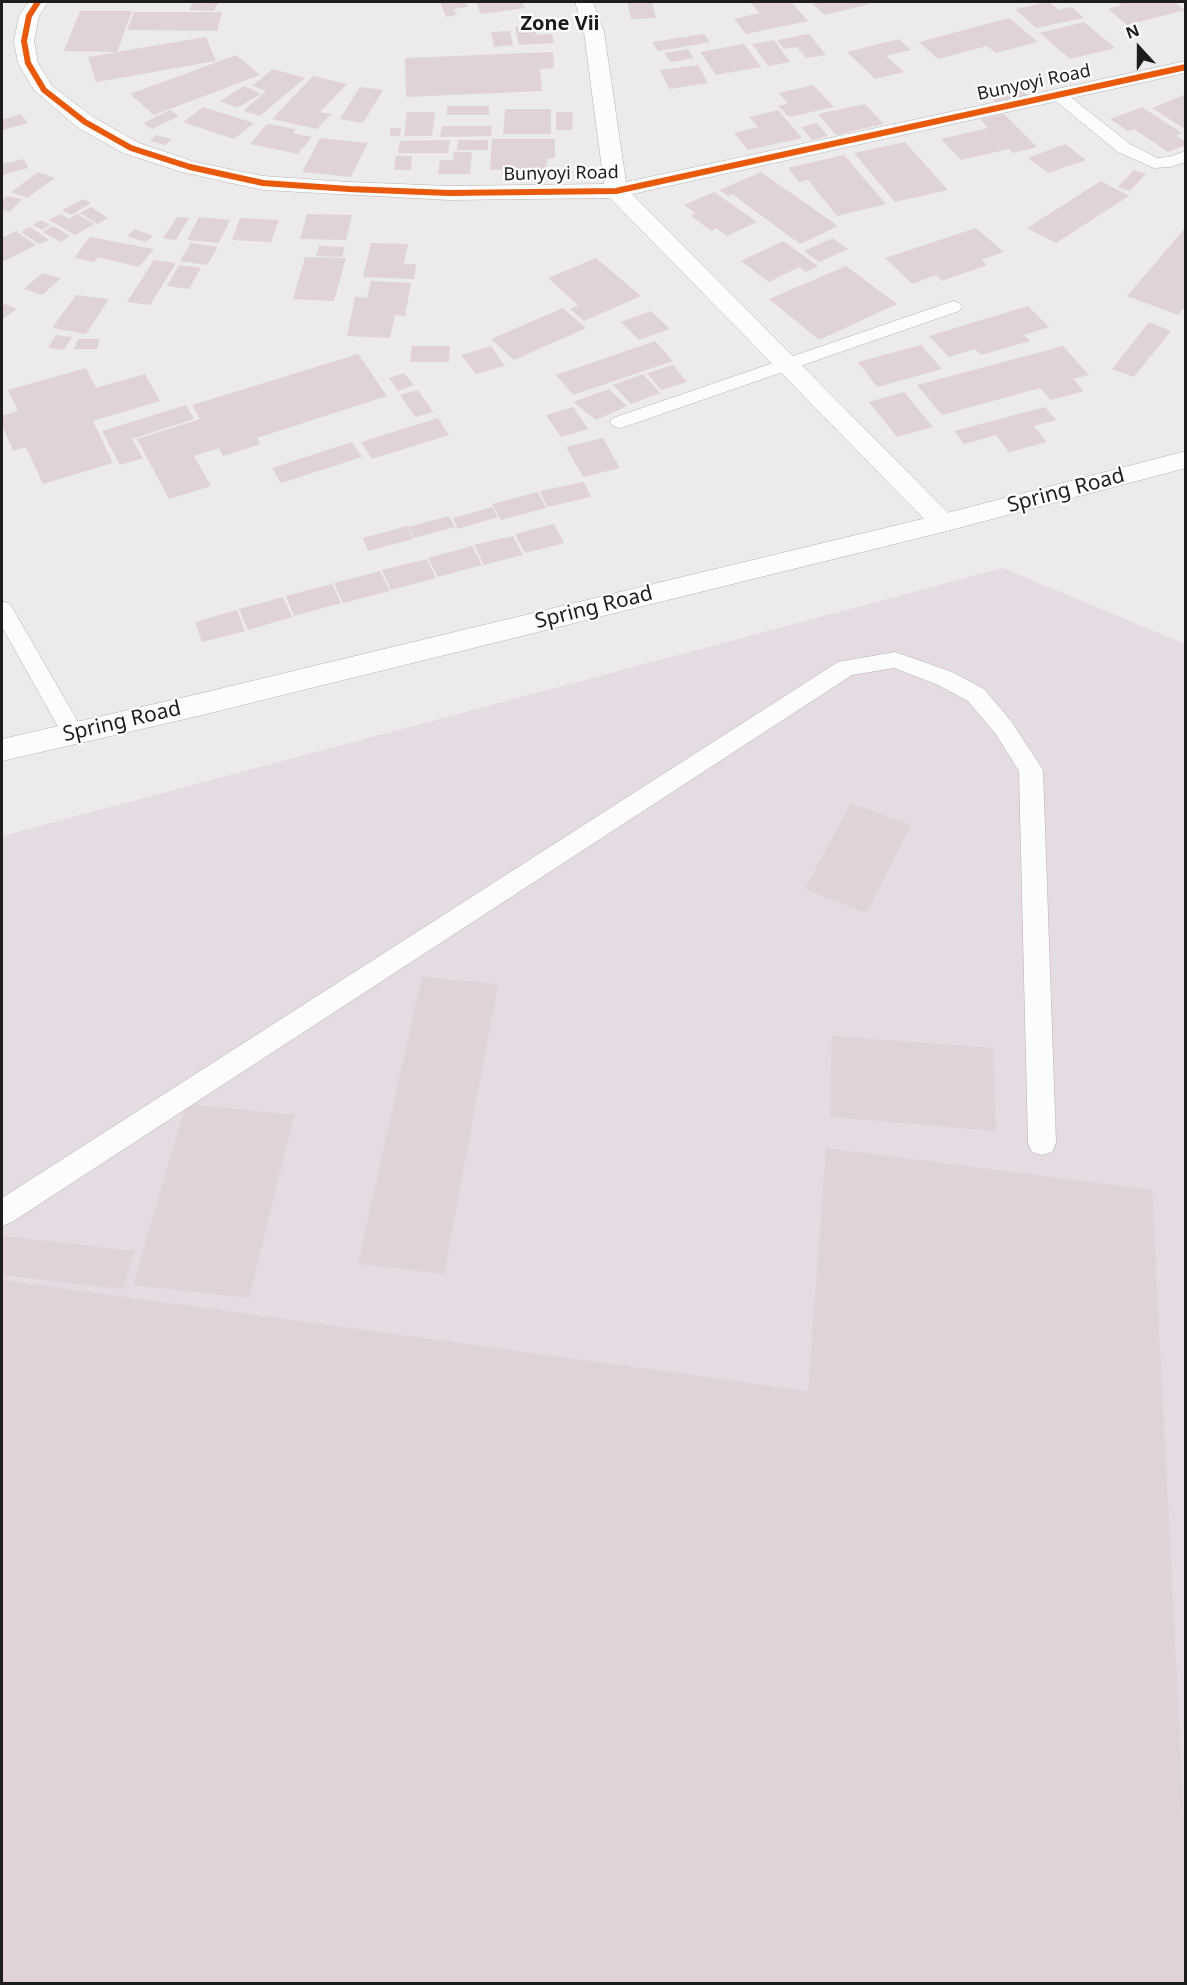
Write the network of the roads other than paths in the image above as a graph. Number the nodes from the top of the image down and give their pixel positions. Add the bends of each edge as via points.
1 (38, 2) edge
2 (584, 2) edge
3 (1185, 67) edge
4 (1058, 95) junction
5 (1185, 156) edge
6 (616, 191) junction
7 (953, 307) dead end
8 (787, 364) junction
9 (620, 422) dead end
10 (1185, 459) edge
11 (944, 523) junction
12 (2, 609) edge
13 (73, 733) junction
14 (2, 750) edge
15 (1042, 1143) dead end
16 (2, 1213) edge

1 - 6 street, Bunyoyi Road via 29,16 24,41 28,63 44,90 85,122 131,148 190,167 263,183 449,193
2 - 6 street via 594,32
3 - 4 street, Bunyoyi Road
4 - 5 lane via 1124,148 1154,163
4 - 6 street, Bunyoyi Road
6 - 8 street
7 - 8 lane
8 - 9 lane
8 - 11 street
10 - 11 street, Spring Road
11 - 13 street, Spring Road
12 - 13 lane
13 - 14 street, Spring Road
15 - 16 lane via 1031,770 976,694 896,660 846,668

